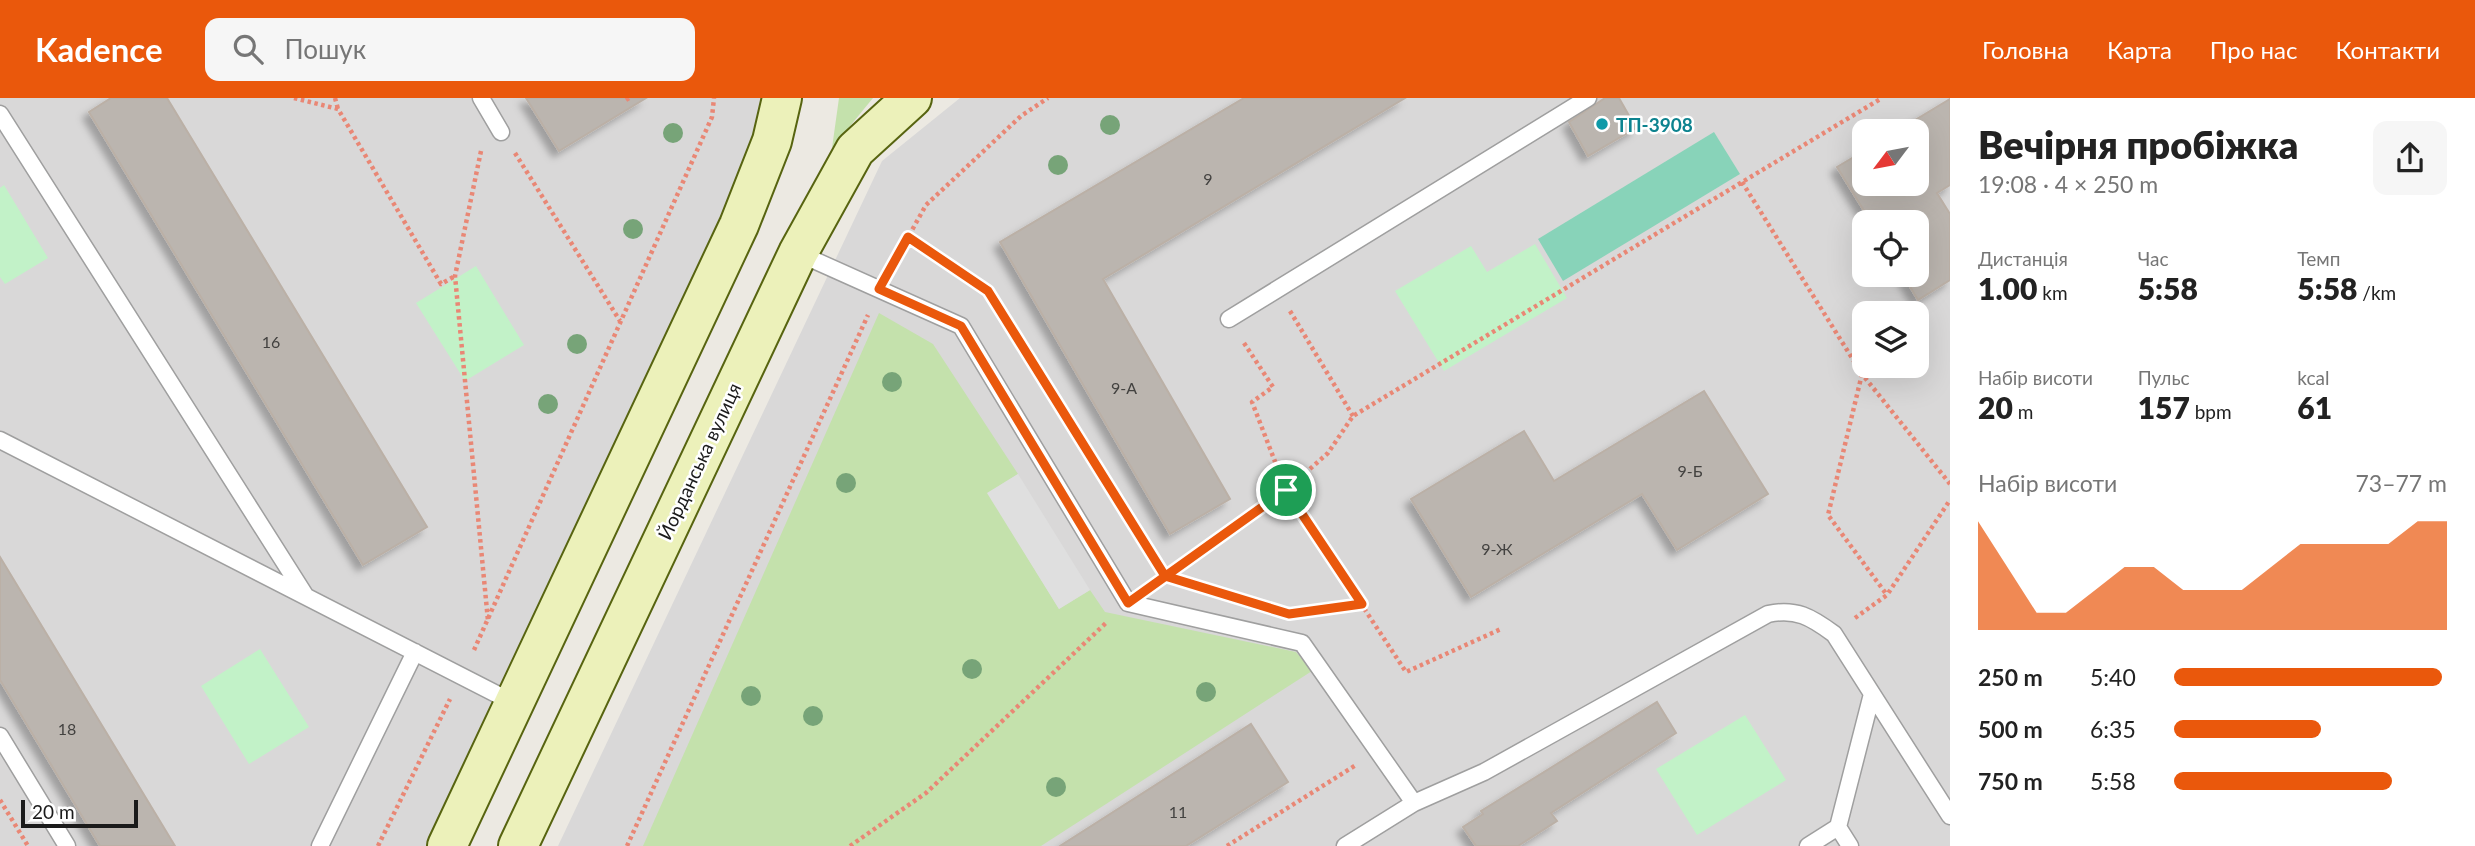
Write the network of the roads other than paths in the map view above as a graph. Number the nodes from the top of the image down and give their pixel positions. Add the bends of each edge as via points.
1 (782, 98) edge
2 (912, 98) edge
3 (1588, 98) edge
4 (485, 105) edge
5 (0, 114) edge
6 (501, 132) road end
7 (797, 253) junction
8 (1228, 318) road end
9 (0, 440) edge
10 (306, 597) junction
11 (415, 652) junction
12 (1872, 694) junction
13 (514, 704) junction
14 (0, 736) edge
15 (1414, 803) junction
16 (1950, 816) edge
17 (1838, 827) junction
18 (67, 846) edge
19 (320, 846) edge
20 (447, 846) edge
21 (518, 846) edge
22 (1345, 846) edge
23 (1808, 846) edge
24 (1850, 846) edge

1 - 13 main road via 772,141 739,225
2 - 7 main road, Йорданська вулиця via 855,150
3 - 8 lane
4 - 6 lane
5 - 10 lane
7 - 15 lane via 961,326 1128,603 1302,643
7 - 21 main road, Йорданська вулиця
9 - 10 lane
10 - 11 lane
11 - 13 lane
11 - 19 lane
12 - 15 lane via 1834,634 1812,617 1788,610 1768,614 1485,772
12 - 16 lane
12 - 17 lane
13 - 20 main road
14 - 18 lane
15 - 22 lane
17 - 23 lane
17 - 24 lane

